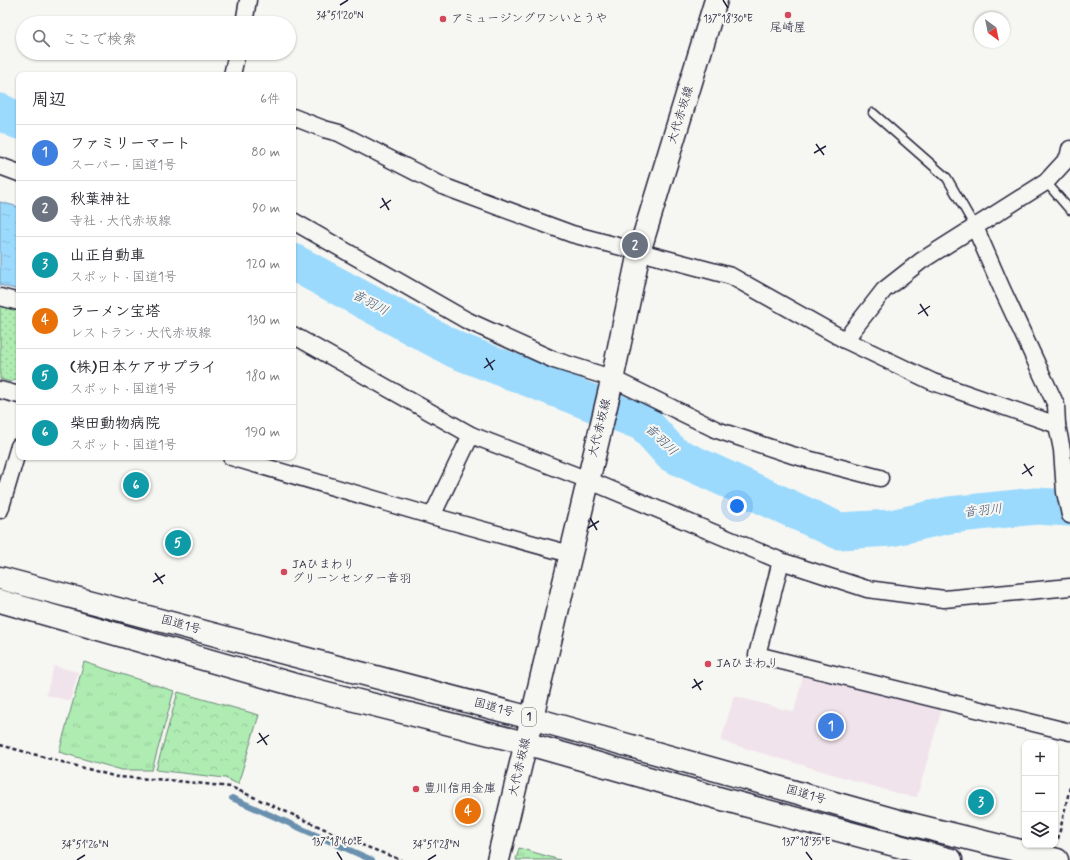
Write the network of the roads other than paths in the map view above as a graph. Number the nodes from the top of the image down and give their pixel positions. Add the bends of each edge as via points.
1 (248, 0) edge
2 (716, 0) edge
3 (245, 16) edge
4 (235, 60) edge
5 (233, 72) edge
6 (873, 112) dead end
7 (296, 118) edge
8 (1070, 149) edge
9 (0, 166) edge
10 (16, 172) edge
11 (1046, 182) junction
12 (1070, 210) edge
13 (296, 223) edge
14 (975, 227) junction
15 (639, 252) junction
16 (0, 296) edge
17 (16, 301) edge
18 (296, 337) edge
19 (845, 340) junction
20 (611, 382) junction
21 (0, 390) edge
22 (16, 394) edge
23 (1063, 406) edge
24 (1057, 425) junction
25 (471, 435) junction
26 (16, 456) edge
27 (241, 460) edge
28 (880, 478) dead end
29 (588, 480) junction
30 (1066, 482) edge
31 (0, 510) edge
32 (1070, 515) edge
33 (432, 516) junction
34 (570, 554) junction
35 (781, 561) junction
36 (0, 578) edge
37 (1070, 587) edge
38 (0, 601) edge
39 (531, 718) junction
40 (1070, 732) edge
41 (526, 743) junction
42 (498, 860) edge
43 (951, 860) edge
44 (1055, 860) edge

1 - 3 street
2 - 15 main road, 大代赤坂線
4 - 5 street
6 - 14 lane via 947,178
7 - 15 street via 339,133 445,187 572,234
8 - 11 street via 1068,158
9 - 10 street
11 - 12 lane
11 - 14 street
13 - 20 street via 466,320 554,360
14 - 19 street via 921,261 884,290
14 - 23 street via 1002,289
15 - 19 street via 731,276
15 - 20 main road, 大代赤坂線
16 - 17 street
18 - 25 street
19 - 24 street via 933,382
20 - 28 street via 717,430 792,455
20 - 29 main road, 大代赤坂線
21 - 22 street
23 - 24 street
24 - 30 street
25 - 29 street
25 - 33 street
26 - 31 street
27 - 33 street
29 - 34 main road, 大代赤坂線
29 - 35 street
30 - 32 street
33 - 34 street
34 - 39 main road, 大代赤坂線
35 - 37 street via 866,589 944,599
35 - 40 street via 757,655
36 - 39 main road, 国道1号 / 1
38 - 41 main road, 国道1号 / 1 via 299,686
39 - 41 main road, 大代赤坂線
39 - 44 main road, 国道1号 / 1 via 902,822
41 - 42 main road, 大代赤坂線
41 - 43 main road, 国道1号 / 1

